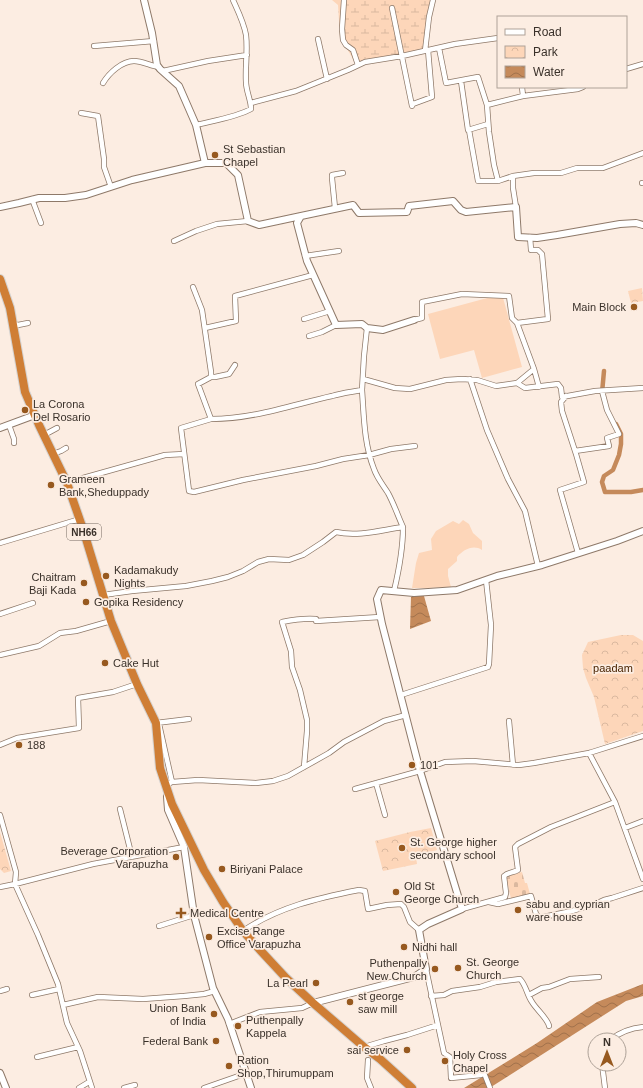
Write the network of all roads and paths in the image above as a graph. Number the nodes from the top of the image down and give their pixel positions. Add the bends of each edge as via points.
1 (144, 0) edge
2 (233, 0) edge
3 (344, 0) edge
4 (433, 0) edge
5 (392, 8) dead end
6 (497, 38) edge
7 (318, 39) dead end
8 (154, 41) junction
9 (94, 46) dead end
10 (440, 48) junction
11 (427, 51) junction
12 (247, 55) junction
13 (402, 56) junction
14 (643, 64) edge
15 (358, 65) junction
16 (161, 69) junction
17 (627, 69) edge
18 (327, 79) junction
19 (461, 81) junction
20 (103, 83) dead end
21 (522, 88) edge
22 (580, 88) edge
23 (523, 96) junction
24 (251, 103) junction
25 (487, 105) junction
26 (81, 113) dead end
27 (488, 124) junction
28 (196, 125) junction
29 (469, 130) junction
30 (643, 153) edge
31 (205, 163) junction
32 (343, 172) dead end
33 (513, 176) junction
34 (498, 181) junction
35 (110, 187) junction
36 (32, 199) junction
37 (0, 207) edge
38 (516, 207) junction
39 (335, 208) junction
40 (301, 216) junction
41 (248, 222) junction
42 (40, 223) dead end
43 (643, 225) edge
44 (530, 237) junction
45 (174, 241) dead end
46 (339, 251) dead end
47 (305, 256) junction
48 (313, 275) junction
49 (0, 279) edge
50 (193, 287) dead end
51 (330, 311) junction
52 (304, 319) dead end
53 (414, 320) joint
54 (28, 323) dead end
55 (517, 323) junction
56 (13, 324) junction
57 (336, 325) junction
58 (205, 328) junction
59 (367, 328) junction
60 (309, 336) dead end
61 (235, 365) dead end
62 (534, 368) junction
63 (211, 377) junction
64 (363, 379) junction
65 (470, 379) junction
66 (517, 383) junction
67 (539, 386) junction
68 (643, 388) edge
69 (362, 390) junction
70 (602, 391) junction
71 (566, 396) junction
72 (35, 415) junction
73 (211, 418) junction
74 (9, 425) junction
75 (0, 428) edge
76 (57, 428) dead end
77 (44, 435) junction
78 (14, 442) dead end
79 (415, 446) dead end
80 (66, 448) dead end
81 (576, 452) junction
82 (53, 454) junction
83 (184, 454) junction
84 (369, 455) junction
85 (67, 483) junction
86 (80, 519) junction
87 (403, 527) junction
88 (643, 530) edge
89 (0, 543) edge
90 (578, 553) junction
91 (538, 566) junction
92 (486, 580) junction
93 (394, 591) junction
94 (103, 595) junction
95 (34, 603) dead end
96 (0, 614) edge
97 (380, 617) junction
98 (111, 621) junction
99 (0, 654) edge
100 (137, 684) junction
101 (401, 695) junction
102 (406, 715) junction
103 (189, 719) dead end
104 (509, 721) dead end
105 (156, 723) junction
106 (643, 736) edge
107 (0, 745) edge
108 (589, 753) junction
109 (513, 765) junction
110 (304, 767) junction
111 (420, 771) junction
112 (376, 782) junction
113 (169, 784) junction
114 (354, 789) dead end
115 (615, 802) junction
116 (120, 809) dead end
117 (0, 815) edge
118 (385, 815) dead end
119 (643, 821) edge
120 (625, 828) junction
121 (184, 847) junction
122 (132, 857) junction
123 (643, 880) edge
124 (15, 884) junction
125 (0, 887) edge
126 (643, 888) edge
127 (487, 902) junction
128 (462, 909) junction
129 (194, 915) junction
130 (159, 926) dead end
131 (419, 930) junction
132 (243, 931) junction
133 (426, 969) junction
134 (599, 977) dead end
135 (7, 989) dead end
136 (59, 989) junction
137 (0, 991) edge
138 (215, 991) junction
139 (529, 994) junction
140 (32, 995) dead end
141 (431, 996) junction
142 (313, 1003) junction
143 (63, 1005) junction
144 (230, 1024) junction
145 (438, 1026) junction
146 (549, 1026) dead end
147 (643, 1027) edge
148 (625, 1032) edge
149 (78, 1047) junction
150 (364, 1047) junction
151 (37, 1057) dead end
152 (368, 1060) dead end
153 (603, 1072) edge
154 (0, 1073) edge
155 (247, 1073) junction
156 (89, 1082) junction
157 (135, 1085) dead end
158 (6, 1088) edge
159 (79, 1088) edge
160 (92, 1088) edge
161 (124, 1088) edge
162 (204, 1088) edge
163 (251, 1088) edge
164 (371, 1088) edge
165 (412, 1088) edge
166 (490, 1088) edge
167 (606, 1088) edge

1 - 8 street
2 - 12 street via 243,23
3 - 15 street via 343,40 353,50
4 - 11 street
5 - 13 street
6 - 10 street
7 - 18 street
8 - 9 street
8 - 16 street
10 - 11 street
10 - 19 street via 446,83
11 - 13 street
11 - 13 street via 432,97 412,106
12 - 16 street
12 - 24 street via 246,83
13 - 15 street
14 - 17 street
15 - 18 street
16 - 20 street via 134,61 128,62 115,69
16 - 28 street via 179,86
18 - 24 street via 296,91
19 - 25 street via 478,77
19 - 29 street
21 - 23 street
22 - 23 street
23 - 25 street
24 - 28 street via 251,109 246,112
25 - 27 street
26 - 35 street via 98,116 104,167
27 - 29 street
27 - 34 street
28 - 31 street
29 - 34 street via 478,181
30 - 33 street via 603,168 578,168 561,173
31 - 35 street
31 - 41 street via 226,163 238,175
32 - 39 street via 332,175
33 - 34 street
33 - 38 street
35 - 36 street via 86,195
36 - 37 street
36 - 42 street
38 - 39 street via 466,212 453,201 410,206 407,212 360,213 353,205
38 - 44 street via 518,237
39 - 40 street
40 - 41 street via 259,225
40 - 47 street via 298,223
41 - 45 street via 217,224
43 - 44 street via 620,224
44 - 55 street via 531,250 538,250 542,254 548,319
46 - 47 street
47 - 48 street
48 - 51 street
48 - 58 street via 235,296 236,321
49 - 56 highway, NH66
50 - 58 street via 202,310
51 - 52 street
51 - 57 street
53 - 55 street via 422,318 422,302 462,294 509,296 512,318
53 - 59 street via 383,330
54 - 56 street
55 - 62 street
56 - 72 highway, NH66 via 25,392
57 - 59 street via 362,324
57 - 60 street
58 - 63 street
59 - 64 street
61 - 63 street via 230,374
62 - 66 street
62 - 67 street
63 - 73 street via 198,384
64 - 65 street via 395,388 410,389 446,380
64 - 69 street
65 - 66 street via 496,386
65 - 91 street via 487,430 525,511
66 - 67 street via 525,388
67 - 71 street via 558,384 562,396
68 - 70 street
69 - 73 street via 260,414
69 - 84 street
70 - 71 street
70 - 81 street via 607,410 619,434 607,438 609,446
71 - 81 street via 561,402 562,411
72 - 74 street
72 - 77 highway, NH66
73 - 83 street via 181,428
74 - 75 street
74 - 78 street
76 - 77 street
77 - 82 highway, NH66
79 - 84 street
80 - 82 street
81 - 90 street via 584,482 560,490
82 - 85 highway, NH66
83 - 84 street via 189,491 194,492
83 - 85 street via 165,455
84 - 87 street
85 - 86 highway, NH66
86 - 89 street
86 - 94 highway, NH66
87 - 93 street via 402,552
87 - 94 street via 363,533 336,532 302,555 289,560 269,559 258,562 243,571 212,581
88 - 90 street
90 - 91 street
91 - 92 street
92 - 93 street via 457,590 414,593
92 - 101 street via 491,625 488,667
93 - 97 street via 381,590 377,599
94 - 98 highway, NH66
95 - 96 street
97 - 101 street
97 - 110 street via 316,621 314,618 282,622 307,720
98 - 99 street via 60,633 39,646
98 - 100 highway, NH66
100 - 105 highway, NH66
100 - 107 street via 113,692 78,698 79,728 18,738
101 - 102 street
102 - 110 street via 384,721
102 - 111 street
103 - 105 street
104 - 109 street
105 - 113 highway, NH66 via 160,768
106 - 108 street
108 - 109 street
108 - 115 street
109 - 111 street via 473,761 445,762
110 - 113 street via 273,781 256,783 198,780
111 - 112 street
111 - 128 street
112 - 114 street
112 - 118 street
113 - 121 street via 168,810
113 - 132 highway, NH66 via 172,804 204,870
115 - 120 street
115 - 127 street via 551,827 518,844 515,847 518,870 504,876 505,897
116 - 122 street
117 - 124 street via 16,872
119 - 120 street
120 - 123 street
121 - 122 street
121 - 129 street
122 - 124 street
124 - 125 street
124 - 136 street
126 - 127 street via 591,906 540,918 536,914 531,896 498,904
127 - 128 street
128 - 131 street
129 - 130 street
129 - 138 street
131 - 132 street via 410,922 401,904 368,909 365,891 359,890 321,897 298,905 257,921
131 - 133 street
132 - 142 highway, NH66
133 - 141 street
133 - 142 street via 414,976
134 - 139 street via 570,979
135 - 137 street
136 - 140 street
136 - 143 street
138 - 143 street via 143,999 98,997
138 - 144 street
139 - 141 street via 520,979
139 - 146 street via 537,1010 549,1021
141 - 145 street
142 - 144 street via 302,1008 260,1012
142 - 150 highway, NH66
143 - 149 street via 67,1023
144 - 155 street
145 - 150 street
145 - 166 street via 444,1053 450,1057 451,1078 484,1073
147 - 148 street
149 - 151 street
149 - 156 street
150 - 165 highway, NH66
152 - 164 street via 366,1078
153 - 167 street
154 - 158 street
155 - 162 street
155 - 163 street
156 - 159 street
156 - 160 street
157 - 161 street

